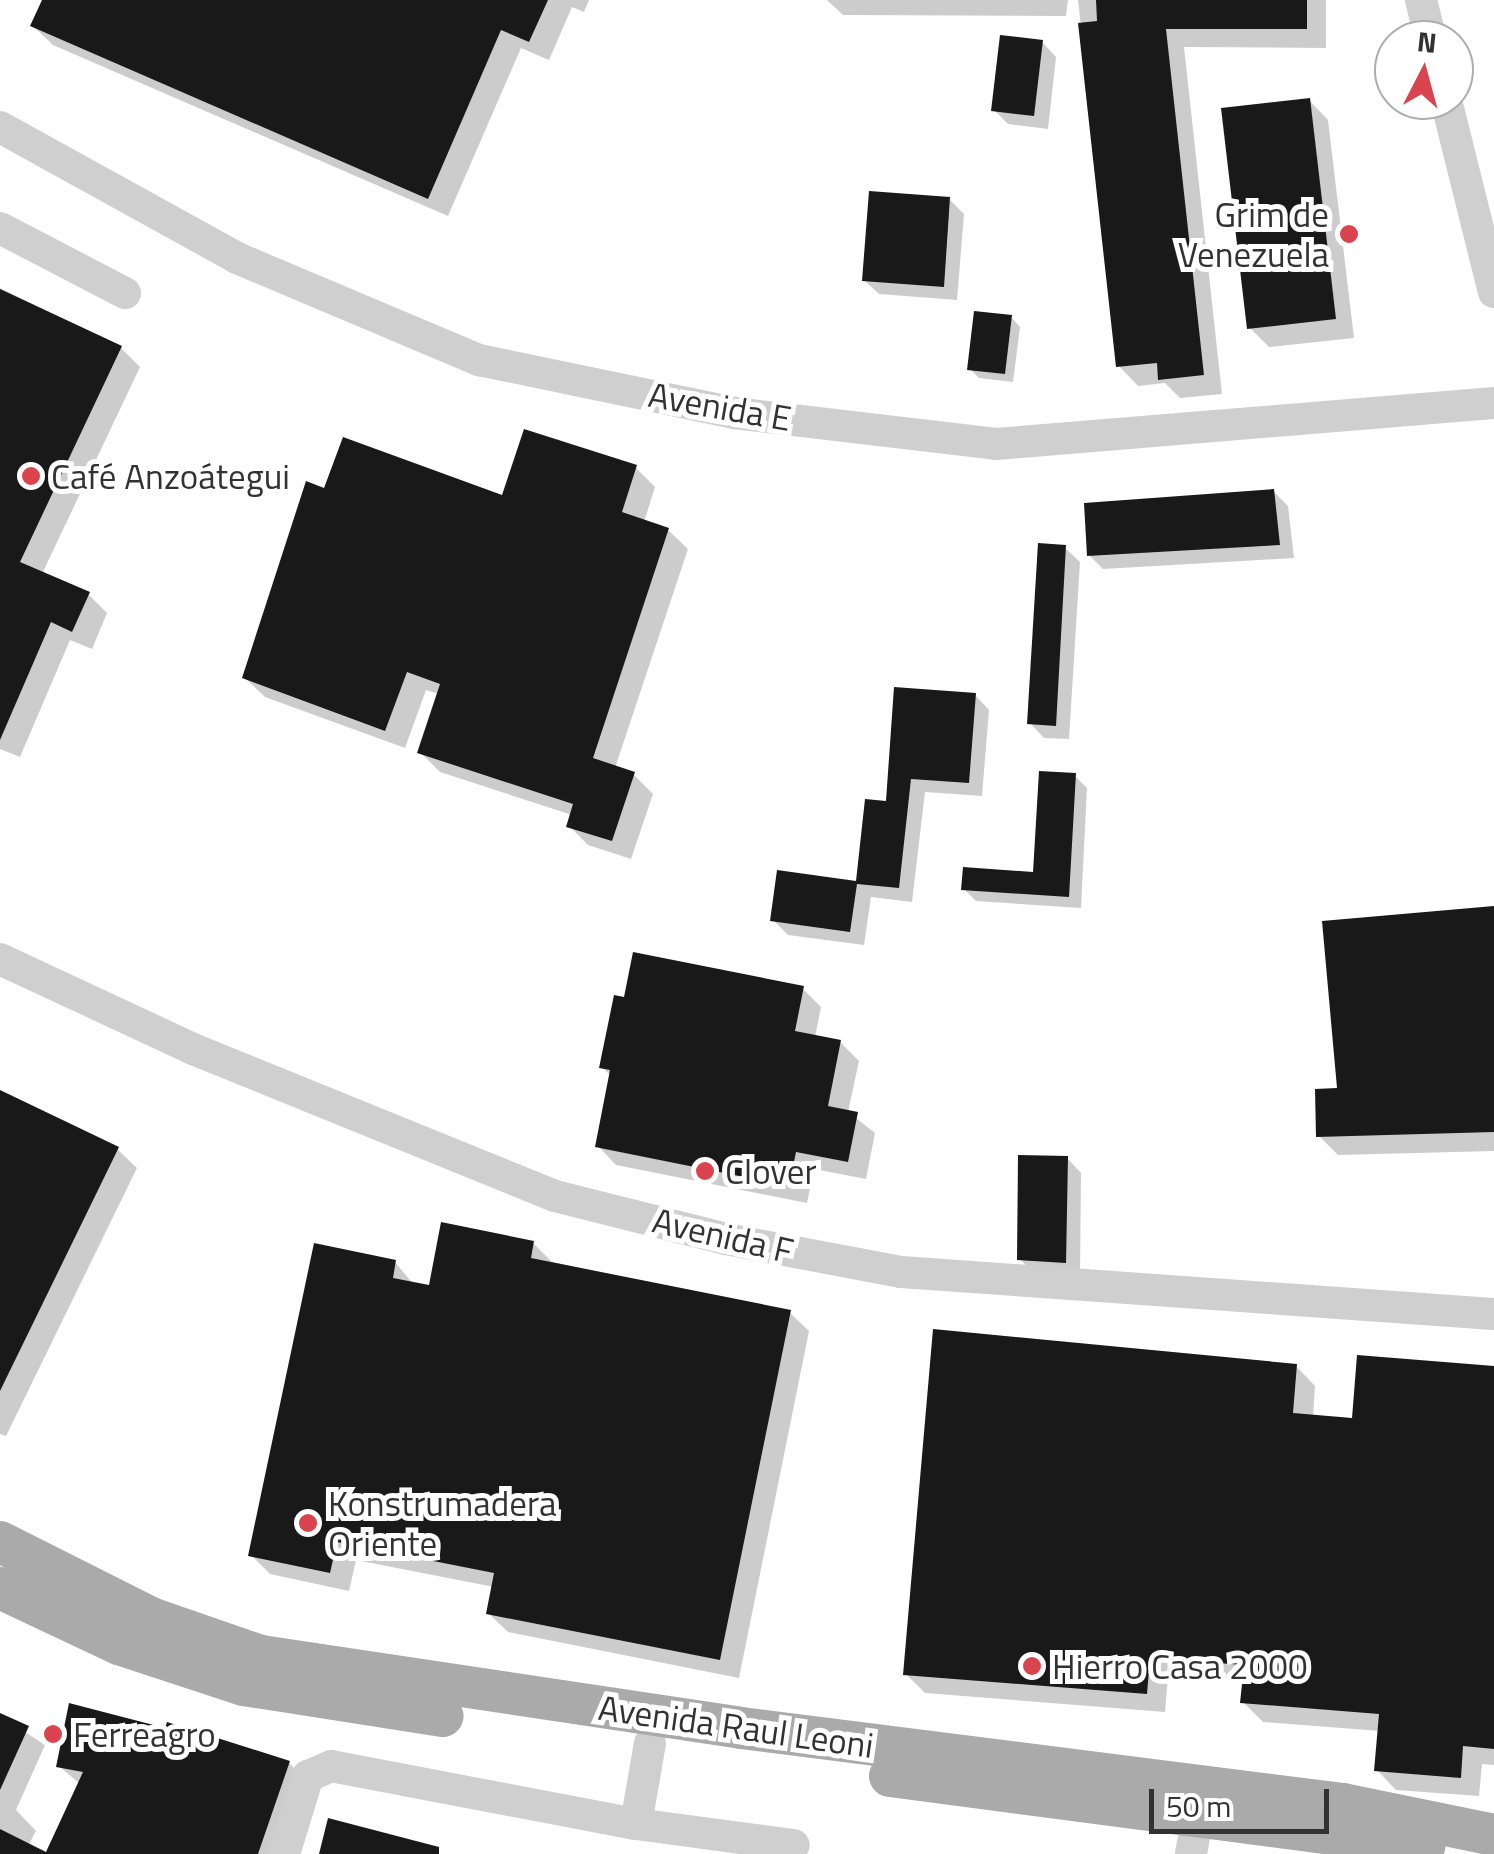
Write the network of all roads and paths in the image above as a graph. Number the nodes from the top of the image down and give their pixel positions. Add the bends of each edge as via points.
1 (1451, 120) edge
2 (0, 127) edge
3 (0, 228) edge
4 (1494, 292) edge
5 (125, 293) dead end
6 (1494, 403) edge
7 (0, 959) edge
8 (1494, 1314) edge
9 (0, 1542) edge
10 (0, 1588) edge
11 (650, 1743) junction
12 (636, 1824) junction
13 (1194, 1836) edge
14 (1494, 1836) edge
15 (794, 1846) dead end
16 (284, 1854) edge
17 (1494, 1854) edge

1 - 4 street
2 - 6 street, Avenida E via 237,258 479,360 734,413 996,444
3 - 5 street
7 - 8 street, Avenida F via 193,1049 555,1196 726,1239 900,1272
9 - 14 main road, Avenida Raul Leoni via 152,1618 260,1656 741,1728 1343,1804
10 - 11 main road, Avenida Raul Leoni via 119,1644 244,1685
11 - 12 street
11 - 13 main road, Avenida Raul Leoni
12 - 15 street
12 - 16 street via 331,1766 308,1776
13 - 17 main road, Avenida Raul Leoni

